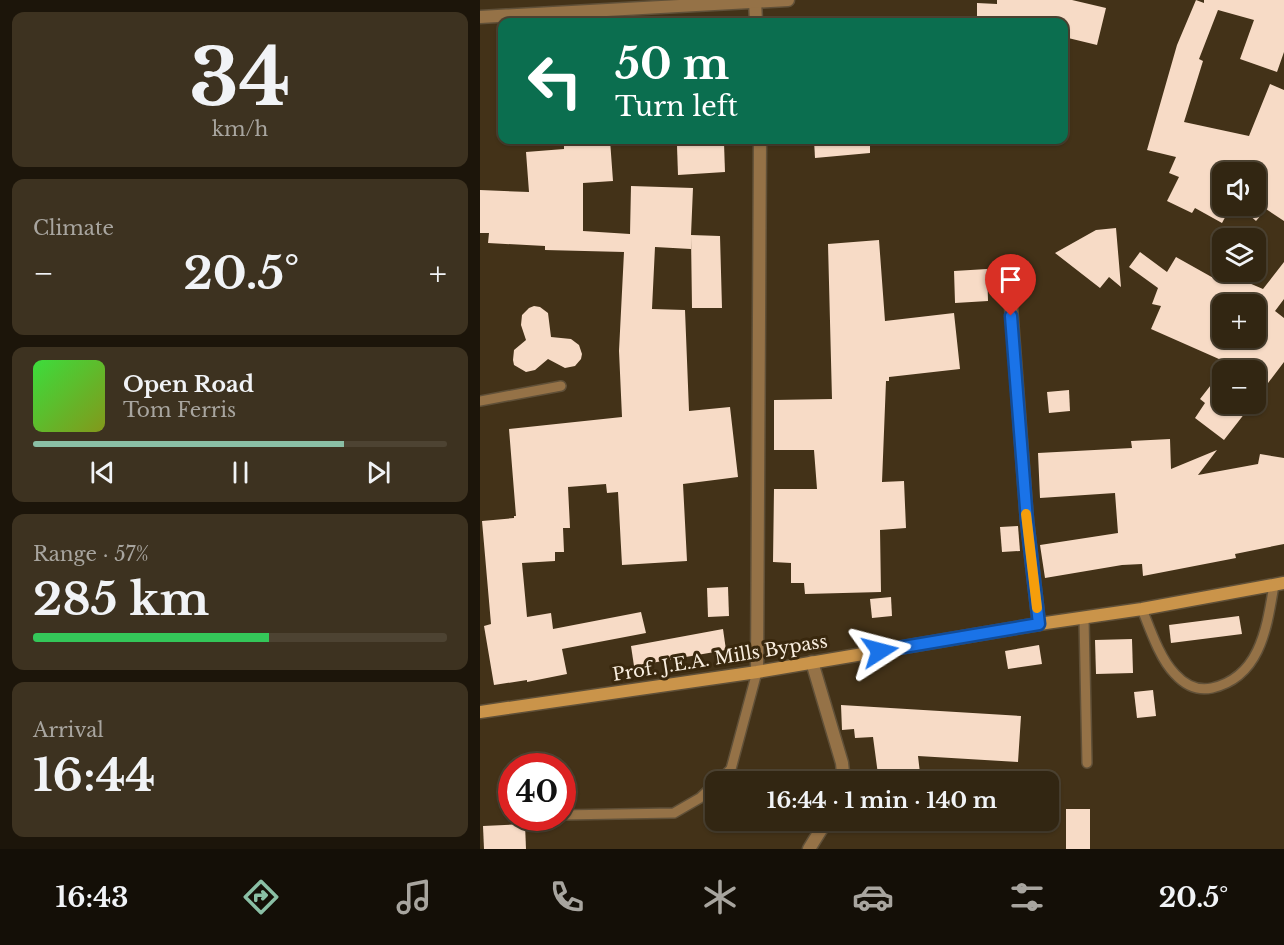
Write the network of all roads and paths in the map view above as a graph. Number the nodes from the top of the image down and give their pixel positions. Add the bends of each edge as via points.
1 (788, 0) edge
2 (755, 1) edge
3 (480, 17) edge
4 (756, 18) edge
5 (760, 144) edge
6 (1010, 293) dead end
7 (561, 386) dead end
8 (480, 401) edge
9 (1279, 584) edge
10 (1142, 609) junction
11 (1084, 618) junction
12 (1039, 624) junction
13 (812, 662) junction
14 (757, 672) junction
15 (480, 712) edge
16 (1087, 763) dead end
17 (729, 771) edge
18 (843, 771) edge
19 (705, 793) edge
20 (576, 815) edge
21 (820, 831) edge
22 (809, 849) edge

1 - 2 street
2 - 3 street
2 - 4 street
5 - 14 street
6 - 12 street
7 - 8 lane
9 - 10 street, Prof. J.E.A. Mills Bypass
9 - 10 lane via 1252,663 1221,686 1206,689 1188,686 1173,673
10 - 11 street, Prof. J.E.A. Mills Bypass
11 - 12 street, Prof. J.E.A. Mills Bypass
11 - 16 lane
12 - 13 street, Prof. J.E.A. Mills Bypass
13 - 14 street, Prof. J.E.A. Mills Bypass
13 - 18 street
14 - 15 street, Prof. J.E.A. Mills Bypass
14 - 17 lane
19 - 20 lane via 674,813
21 - 22 street

